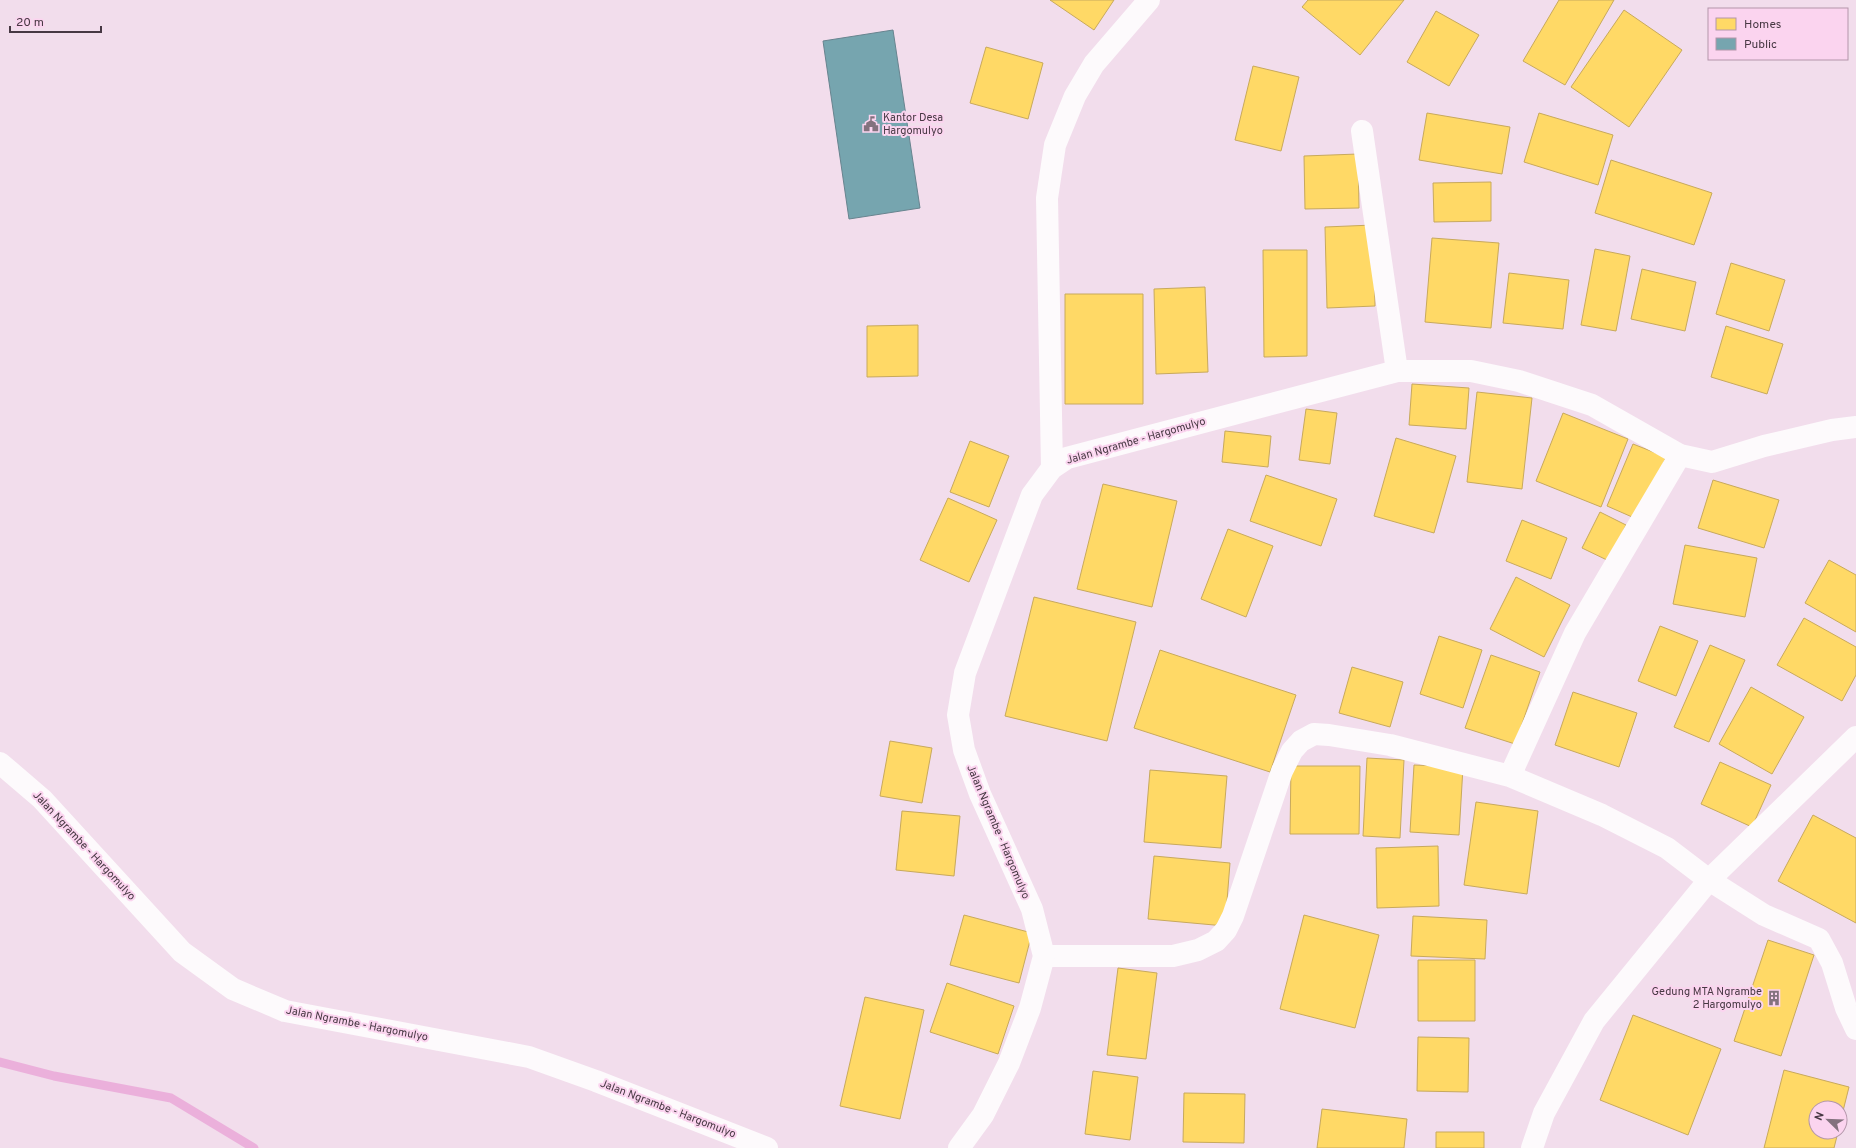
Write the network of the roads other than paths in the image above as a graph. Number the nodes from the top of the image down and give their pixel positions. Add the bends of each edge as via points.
1 (1149, 0) edge
2 (1362, 131) dead end
3 (1397, 371) junction
4 (1856, 427) edge
5 (1680, 455) junction
6 (1052, 468) junction
7 (1856, 737) edge
8 (0, 763) edge
9 (1510, 776) junction
10 (1710, 880) junction
11 (1044, 956) junction
12 (1856, 1029) edge
13 (767, 1148) edge
14 (959, 1148) edge
15 (1532, 1148) edge

1 - 6 street via 1094,64 1075,96 1055,145 1048,198
2 - 3 street
3 - 5 street, Jalan Ngrambe - Hargomulyo via 1471,371 1519,381 1592,405
3 - 6 street, Jalan Ngrambe - Hargomulyo via 1067,458
4 - 5 street, Jalan Ngrambe - Hargomulyo via 1764,446 1712,462
5 - 9 street via 1575,633
6 - 11 street, Jalan Ngrambe - Hargomulyo via 1032,495 965,672 958,715 966,758 1032,909
7 - 10 street
8 - 13 street, Jalan Ngrambe - Hargomulyo via 42,799 182,952 233,989 285,1011 529,1057 596,1080
9 - 10 street via 1602,815 1666,848
9 - 11 street via 1390,745 1314,734 1301,741 1285,765 1233,916 1226,930 1216,941 1198,950 1173,956
10 - 12 street via 1764,915 1819,939 1832,963 1846,1008
10 - 15 street via 1594,1021 1544,1113
11 - 14 street, Jalan Ngrambe - Hargomulyo via 1030,1008 1009,1063 983,1115

